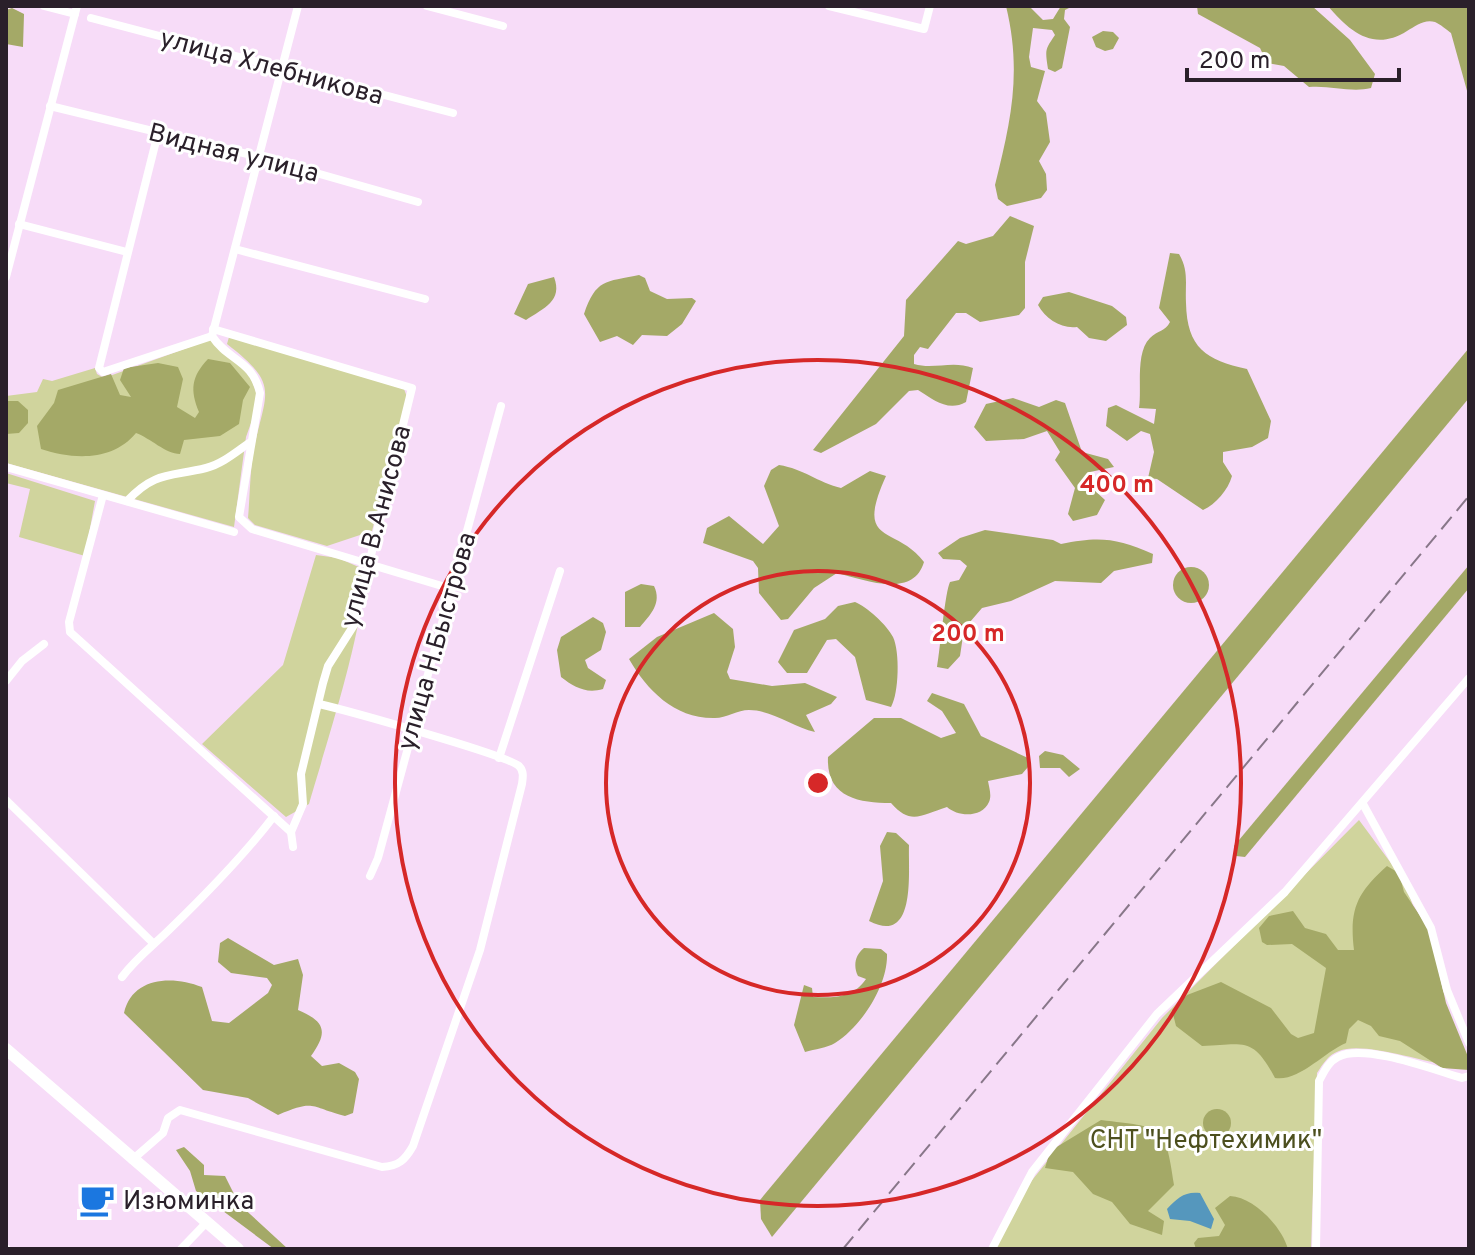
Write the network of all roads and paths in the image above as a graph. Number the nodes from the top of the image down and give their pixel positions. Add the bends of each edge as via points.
1 (44, 6) edge
2 (298, 6) edge
3 (427, 6) edge
4 (829, 6) edge
5 (930, 6) edge
6 (76, 10) edge
7 (91, 18) dead end
8 (503, 26) dead end
9 (282, 68) junction
10 (50, 106) junction
11 (453, 113) dead end
12 (158, 133) junction
13 (260, 157) junction
14 (418, 202) dead end
15 (19, 224) junction
16 (235, 249) junction
17 (127, 252) junction
18 (8, 260) edge
19 (6, 277) edge
20 (425, 299) dead end
21 (213, 333) junction
22 (501, 406) dead end
23 (249, 443) junction
24 (6, 467) edge
25 (103, 495) junction
26 (127, 501) junction
27 (234, 532) dead end
28 (368, 565) junction
29 (560, 571) dead end
30 (452, 589) junction
31 (44, 644) dead end
32 (1469, 678) edge
33 (6, 681) edge
34 (319, 704) junction
35 (410, 732) junction
36 (499, 758) junction
37 (6, 800) edge
38 (1363, 804) junction
39 (274, 816) junction
40 (291, 832) junction
41 (293, 847) dead end
42 (370, 876) dead end
43 (153, 943) junction
44 (122, 977) dead end
45 (1469, 1043) edge
46 (6, 1049) edge
47 (1469, 1076) edge
48 (131, 1160) junction
49 (206, 1223) junction
50 (181, 1249) edge
51 (235, 1249) edge
52 (992, 1249) edge
53 (1316, 1249) edge

1 - 6 street
2 - 9 street
3 - 8 street
4 - 5 street via 924,29
6 - 10 street
7 - 9 street, улица Хлебникова
9 - 11 street, улица Хлебникова
9 - 13 street
10 - 12 street, Видная улица
10 - 15 street
12 - 13 street, Видная улица
12 - 17 street
13 - 14 street, Видная улица
13 - 16 street
15 - 17 street
15 - 18 street
16 - 20 street
16 - 21 street
17 - 21 street via 99,362 103,372
18 - 19 street
21 - 23 street via 217,344 256,378 260,409
21 - 28 street, улица В.Анисова via 412,388
22 - 30 street, улица Н.Быстрова
23 - 26 street via 217,464 165,473
23 - 28 street via 241,522
24 - 25 street
25 - 26 street
25 - 39 street via 68,627
26 - 27 street
28 - 30 street
28 - 34 street, улица В.Анисова via 354,625 328,666
29 - 36 street
30 - 35 street, улица Н.Быстрова
31 - 33 street
32 - 38 street
34 - 35 street
34 - 40 street, улица В.Анисова via 301,774 303,804
35 - 36 street
35 - 42 street, улица Н.Быстрова
36 - 48 street via 518,766 522,784 480,950 405,1159 382,1167 180,1110
37 - 43 street
38 - 45 street via 1431,928 1447,990
38 - 52 street via 1285,892 1157,1014 1032,1172
39 - 40 street
39 - 43 street via 249,849
40 - 41 street, улица В.Анисова
43 - 44 street
46 - 48 main road
47 - 53 street via 1352,1053 1326,1066 1319,1081
48 - 49 main road
49 - 50 street
49 - 51 main road

